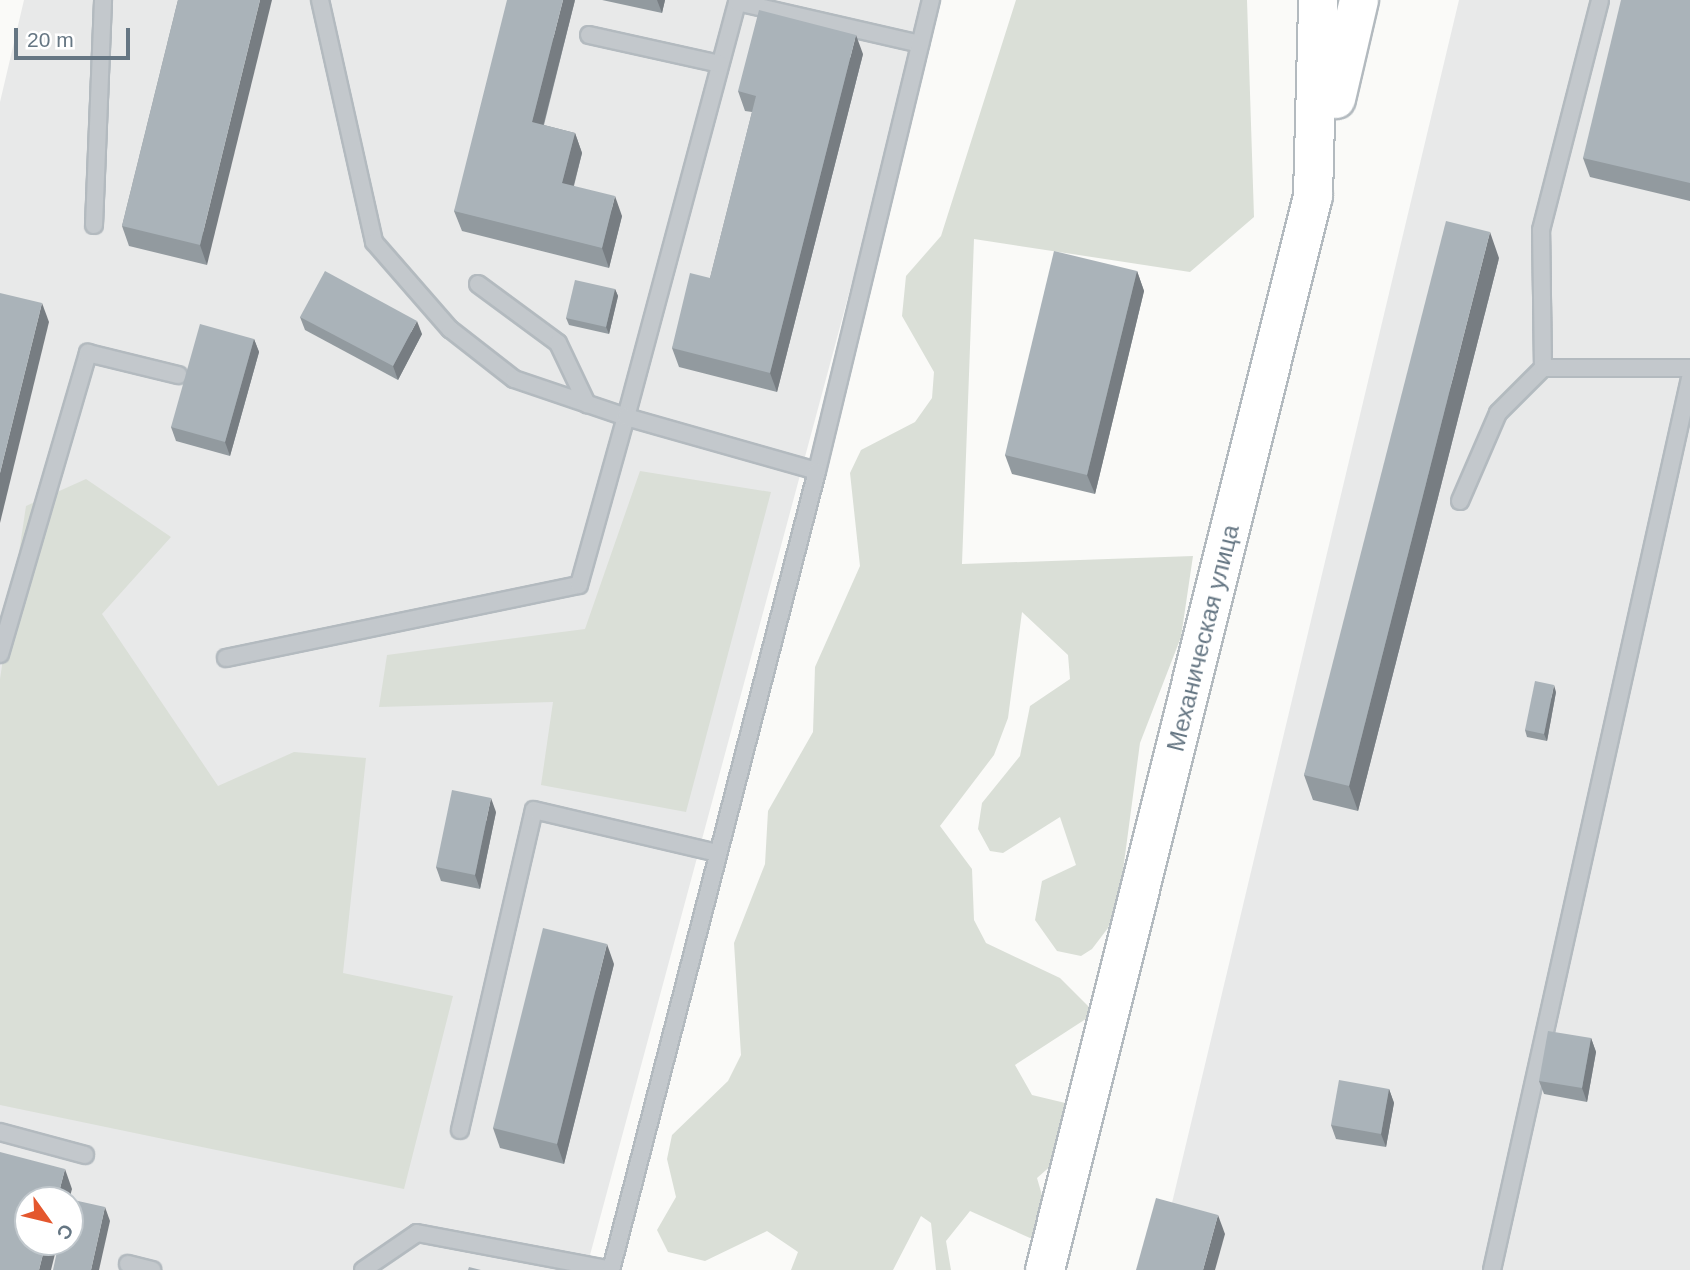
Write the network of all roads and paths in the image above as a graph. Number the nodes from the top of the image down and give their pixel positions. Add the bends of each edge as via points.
1 (103, 0) edge
2 (320, 0) edge
3 (931, 0) edge
4 (1318, 0) edge
5 (1359, 0) edge
6 (1600, 0) edge
7 (589, 35) dead end
8 (920, 44) junction
9 (720, 64) junction
10 (1313, 196) junction
11 (94, 225) dead end
12 (478, 284) dead end
13 (1543, 368) junction
14 (1690, 368) edge
15 (178, 375) dead end
16 (1690, 378) edge
17 (587, 404) junction
18 (626, 417) junction
19 (817, 471) junction
20 (1460, 500) dead end
21 (0, 654) edge
22 (226, 658) dead end
23 (718, 853) junction
24 (460, 1130) dead end
25 (0, 1132) edge
26 (85, 1155) dead end
27 (128, 1264) dead end
28 (152, 1270) edge
29 (363, 1270) edge
30 (611, 1270) edge
31 (1045, 1270) edge
32 (1492, 1270) edge

1 - 11 lane
2 - 17 lane via 374,242 450,328 514,379
3 - 8 lane
4 - 10 street, Механическая улица
5 - 10 street
6 - 13 lane via 1541,230
7 - 9 lane
8 - 9 lane via 737,2
8 - 19 lane
9 - 18 lane
10 - 31 street, Механическая улица
12 - 17 lane via 558,343
13 - 14 lane
13 - 20 lane via 1498,413
15 - 21 lane via 88,353
16 - 32 lane
17 - 18 lane
18 - 19 lane
18 - 22 lane via 579,585
19 - 23 lane
23 - 24 lane via 534,810
23 - 30 lane
25 - 26 lane
27 - 28 lane
29 - 30 lane via 417,1233

